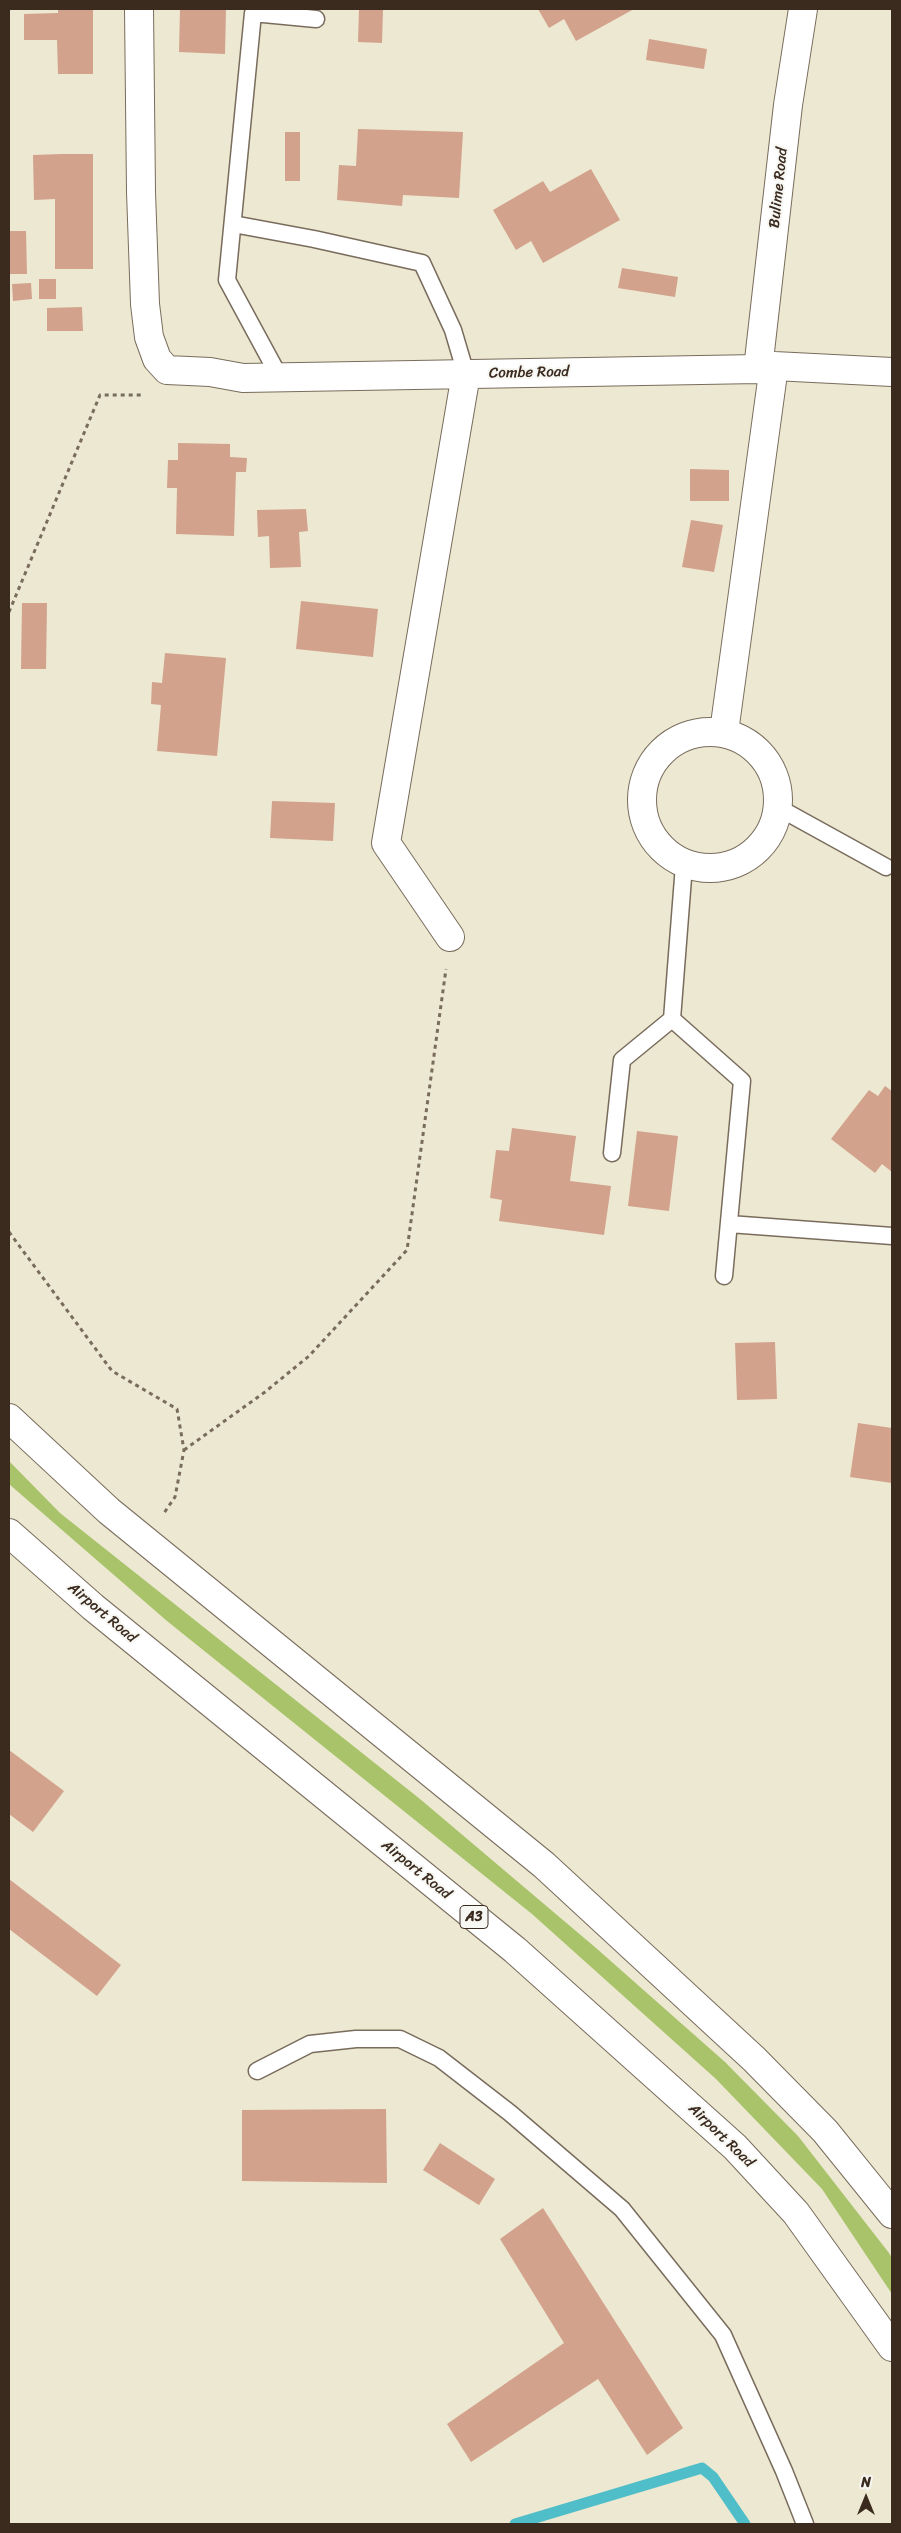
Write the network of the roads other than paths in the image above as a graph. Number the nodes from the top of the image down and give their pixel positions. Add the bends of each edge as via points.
1 (139, 9) edge
2 (802, 9) edge
3 (316, 19) dead end
4 (232, 224) junction
5 (766, 367) junction
6 (892, 372) edge
7 (466, 374) junction
8 (279, 376) junction
9 (724, 732) junction
10 (779, 808) junction
11 (684, 864) junction
12 (886, 867) dead end
13 (450, 937) road end
14 (672, 1019) junction
15 (612, 1153) dead end
16 (729, 1224) junction
17 (892, 1236) edge
18 (724, 1276) dead end
19 (9, 1418) edge
20 (9, 1533) edge
21 (256, 2071) dead end
22 (892, 2214) edge
23 (892, 2347) edge
24 (805, 2524) edge

1 - 8 main road, Combe Road via 145,304 149,337 157,359 167,370 210,372 243,378
2 - 5 main road, Bulime Road via 788,105
3 - 4 lane via 254,12
4 - 7 lane via 422,263 453,330
4 - 8 lane via 227,280
5 - 6 main road, Combe Road
5 - 7 main road, Combe Road
5 - 9 main road, Bulime Road
7 - 8 main road, Combe Road
7 - 13 main road via 386,843
9 - 10 main road via 755,746 774,775
9 - 11 main road via 689,733 660,751 643,780 641,814 657,845
10 - 11 main road via 768,838 745,859 716,869
10 - 12 lane
11 - 14 lane
14 - 15 lane via 622,1060
14 - 16 lane via 742,1081
16 - 17 lane
16 - 18 lane
19 - 22 main road via 109,1511 544,1864 754,2059 825,2131
20 - 23 main road, Airport Road / A3 via 93,1607 514,1950 735,2146 796,2213
21 - 24 lane via 310,2044 400,2040 439,2058 510,2113 622,2209 723,2335

